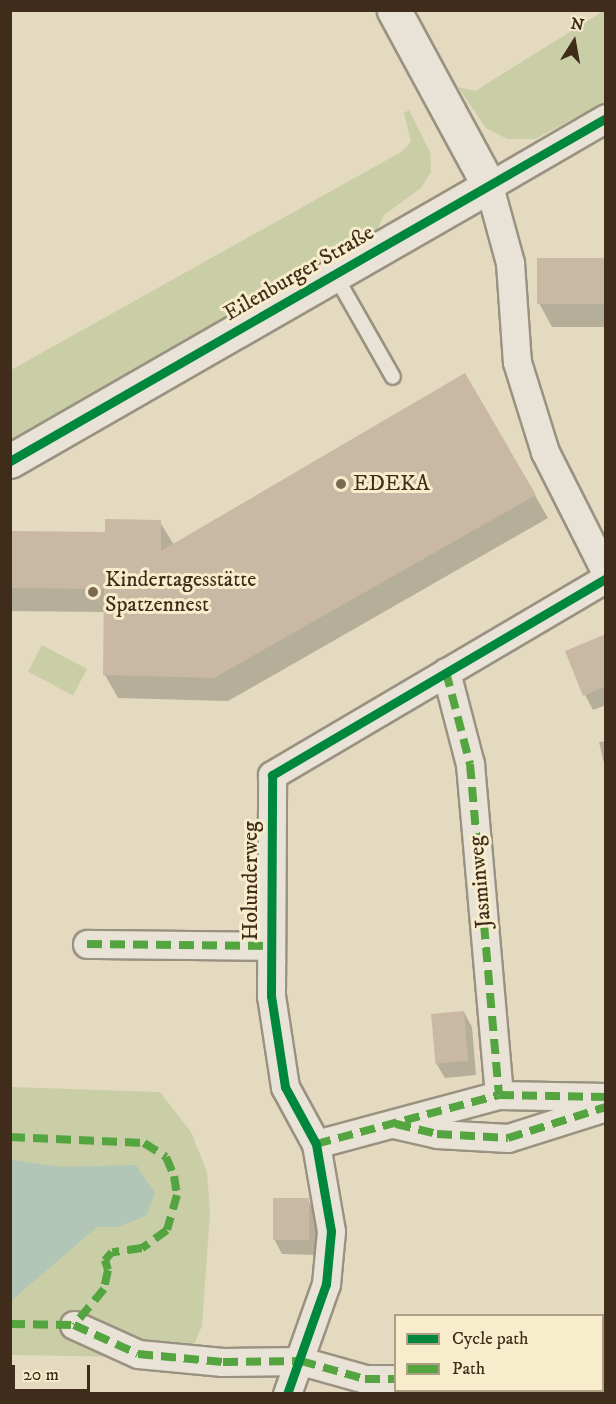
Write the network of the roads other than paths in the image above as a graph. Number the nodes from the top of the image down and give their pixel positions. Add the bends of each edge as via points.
1 (394, 10) edge
2 (606, 118) edge
3 (489, 186) junction
4 (335, 275) junction
5 (393, 377) dead end
6 (10, 461) edge
7 (606, 573) edge
8 (606, 578) edge
9 (446, 672) junction
10 (87, 945) dead end
11 (270, 945) junction
12 (499, 1095) junction
13 (606, 1096) edge
14 (606, 1107) edge
15 (393, 1124) junction
16 (316, 1144) junction
17 (74, 1325) dead end
18 (300, 1361) junction
19 (394, 1379) edge
20 (287, 1394) edge

1 - 3 street
2 - 3 street, Eilenburger Straße
3 - 4 street, Eilenburger Straße
3 - 7 street via 510,263 517,362 545,452
4 - 5 lane
4 - 6 street, Eilenburger Straße
8 - 9 street, Holunderweg
9 - 11 street, Holunderweg via 272,775
9 - 12 street, Jasminweg via 470,764
10 - 11 street
11 - 16 street, Holunderweg via 271,996 285,1087
12 - 13 street
12 - 15 street
14 - 15 street via 508,1138 437,1134
15 - 16 street
16 - 18 street, Holunderweg via 331,1231 326,1284
17 - 18 street via 138,1354 223,1362
18 - 19 street via 365,1379
18 - 20 street, Holunderweg

